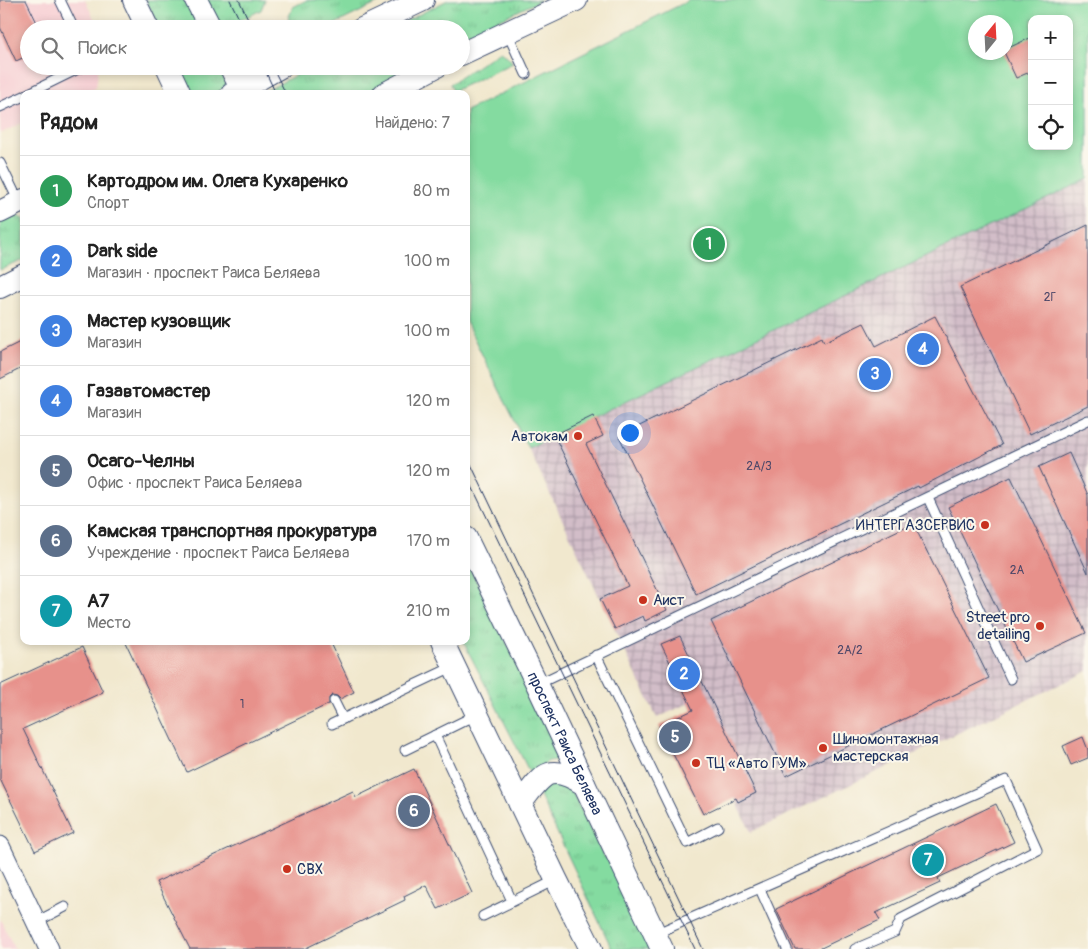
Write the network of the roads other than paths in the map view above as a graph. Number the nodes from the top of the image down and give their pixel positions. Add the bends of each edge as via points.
1 (60, 0) edge
2 (134, 0) edge
3 (196, 0) edge
4 (423, 0) edge
5 (576, 0) edge
6 (70, 20) edge
7 (144, 20) edge
8 (206, 20) edge
9 (381, 20) edge
10 (506, 32) junction
11 (470, 50) edge
12 (526, 74) dead end
13 (66, 75) edge
14 (171, 75) edge
15 (233, 75) edge
16 (267, 75) edge
17 (420, 75) edge
18 (36, 90) edge
19 (178, 90) edge
20 (238, 90) edge
21 (242, 90) edge
22 (392, 90) edge
23 (20, 98) edge
24 (0, 107) edge
25 (0, 163) edge
26 (14, 207) edge
27 (20, 277) edge
28 (0, 287) edge
29 (1088, 420) edge
30 (928, 498) junction
31 (470, 546) edge
32 (444, 645) edge
33 (596, 655) junction
34 (454, 665) junction
35 (1011, 679) dead end
36 (538, 684) junction
37 (334, 702) dead end
38 (477, 713) junction
39 (343, 719) junction
40 (332, 724) dead end
41 (435, 735) junction
42 (404, 750) dead end
43 (584, 784) junction
44 (520, 804) junction
45 (718, 827) dead end
46 (0, 846) edge
47 (556, 880) junction
48 (760, 888) junction
49 (512, 901) junction
50 (65, 907) dead end
51 (483, 916) dead end
52 (36, 922) junction
53 (658, 942) edge
54 (49, 949) edge
55 (592, 949) edge
56 (787, 949) edge
57 (855, 949) edge

1 - 6 lane
2 - 7 street
3 - 8 street
4 - 9 street
5 - 10 street
10 - 11 street
10 - 12 lane
13 - 18 lane
14 - 19 street
15 - 20 street
16 - 21 street
17 - 22 street
23 - 24 lane
25 - 26 lane
27 - 28 street
29 - 30 lane
30 - 33 lane
30 - 35 lane
31 - 36 street, проспект Раиса Беляева
32 - 34 street
33 - 36 lane
33 - 45 lane via 687,843
34 - 38 street
34 - 39 lane
36 - 43 street, проспект Раиса Беляева
37 - 39 lane
38 - 41 lane
38 - 44 street
39 - 40 lane
41 - 42 lane
41 - 49 lane
43 - 44 street via 555,772 542,776
43 - 53 street, проспект Раиса Беляева
44 - 47 street
46 - 52 street
47 - 49 lane
47 - 55 street
48 - 53 lane
48 - 56 lane
48 - 57 lane via 1006,780 1037,849 901,918 895,932
49 - 51 lane
50 - 52 lane
52 - 54 street

